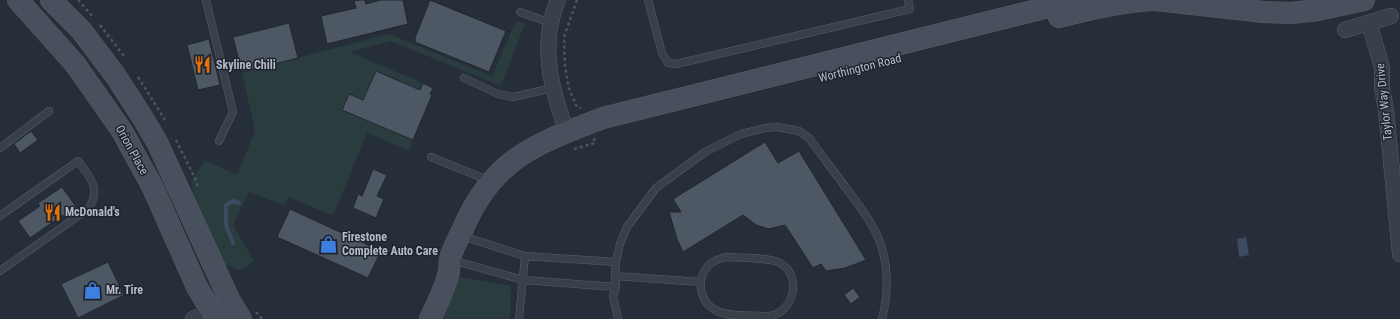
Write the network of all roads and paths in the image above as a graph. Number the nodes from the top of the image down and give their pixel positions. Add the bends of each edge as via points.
1 (18, 0) edge
2 (52, 0) edge
3 (206, 0) edge
4 (558, 0) edge
5 (648, 0) edge
6 (908, 0) edge
7 (1077, 0) edge
8 (1152, 0) edge
9 (1156, 0) edge
10 (1364, 0) edge
11 (1216, 3) edge
12 (520, 12) dead end
13 (1391, 16) dead end
14 (1369, 22) junction
15 (551, 23) junction
16 (1345, 30) dead end
17 (464, 78) dead end
18 (553, 88) junction
19 (49, 111) dead end
20 (594, 138) dead end
21 (219, 141) dead end
22 (567, 141) junction
23 (0, 148) edge
24 (431, 157) dead end
25 (490, 182) junction
26 (0, 216) edge
27 (460, 235) junction
28 (1400, 254) edge
29 (525, 256) junction
30 (450, 259) junction
31 (616, 262) junction
32 (0, 270) edge
33 (614, 276) junction
34 (523, 280) junction
35 (701, 282) junction
36 (616, 287) junction
37 (211, 317) edge
38 (241, 319) edge
39 (416, 319) edge
40 (430, 319) edge
41 (519, 319) edge
42 (618, 319) edge
43 (882, 319) edge

1 - 37 street, Orion Place via 75,64 122,131 153,188
2 - 38 street, Orion Place via 81,30 141,115
3 - 21 lane via 233,112
4 - 15 street
5 - 6 lane via 662,54 668,62 676,64 910,9
7 - 22 street, Worthington Road via 603,118
8 - 22 street, Worthington Road via 1131,1 1072,14
9 - 11 street
10 - 11 street via 1291,13 1264,12
12 - 15 lane
13 - 14 street
14 - 16 street
14 - 28 street, Taylor Way Drive via 1382,67
15 - 18 street via 548,69
17 - 18 lane via 498,94 513,97
18 - 22 street
19 - 23 lane
20 - 22 path via 595,144
22 - 25 street, Worthington Road via 540,144 521,154
24 - 25 lane
25 - 27 street, Worthington Road via 467,218
26 - 32 lane via 78,161 94,187 94,195 88,209
27 - 29 lane
27 - 30 street, Worthington Road
29 - 31 lane
29 - 34 lane
30 - 34 lane
30 - 39 street, Worthington Road via 438,267
30 - 40 street, Worthington Road via 447,278
31 - 33 lane
31 - 43 lane via 627,227 656,188 705,152 742,134 765,128 778,127 800,131 809,138 863,210 877,235 887,282
33 - 35 lane
33 - 36 lane
34 - 36 lane
34 - 41 lane
35 - 35 lane via 702,293 707,303 715,310 725,314 769,317 787,306 794,287 792,276 786,267 778,262 725,257 709,265 703,273
36 - 42 lane via 613,296

